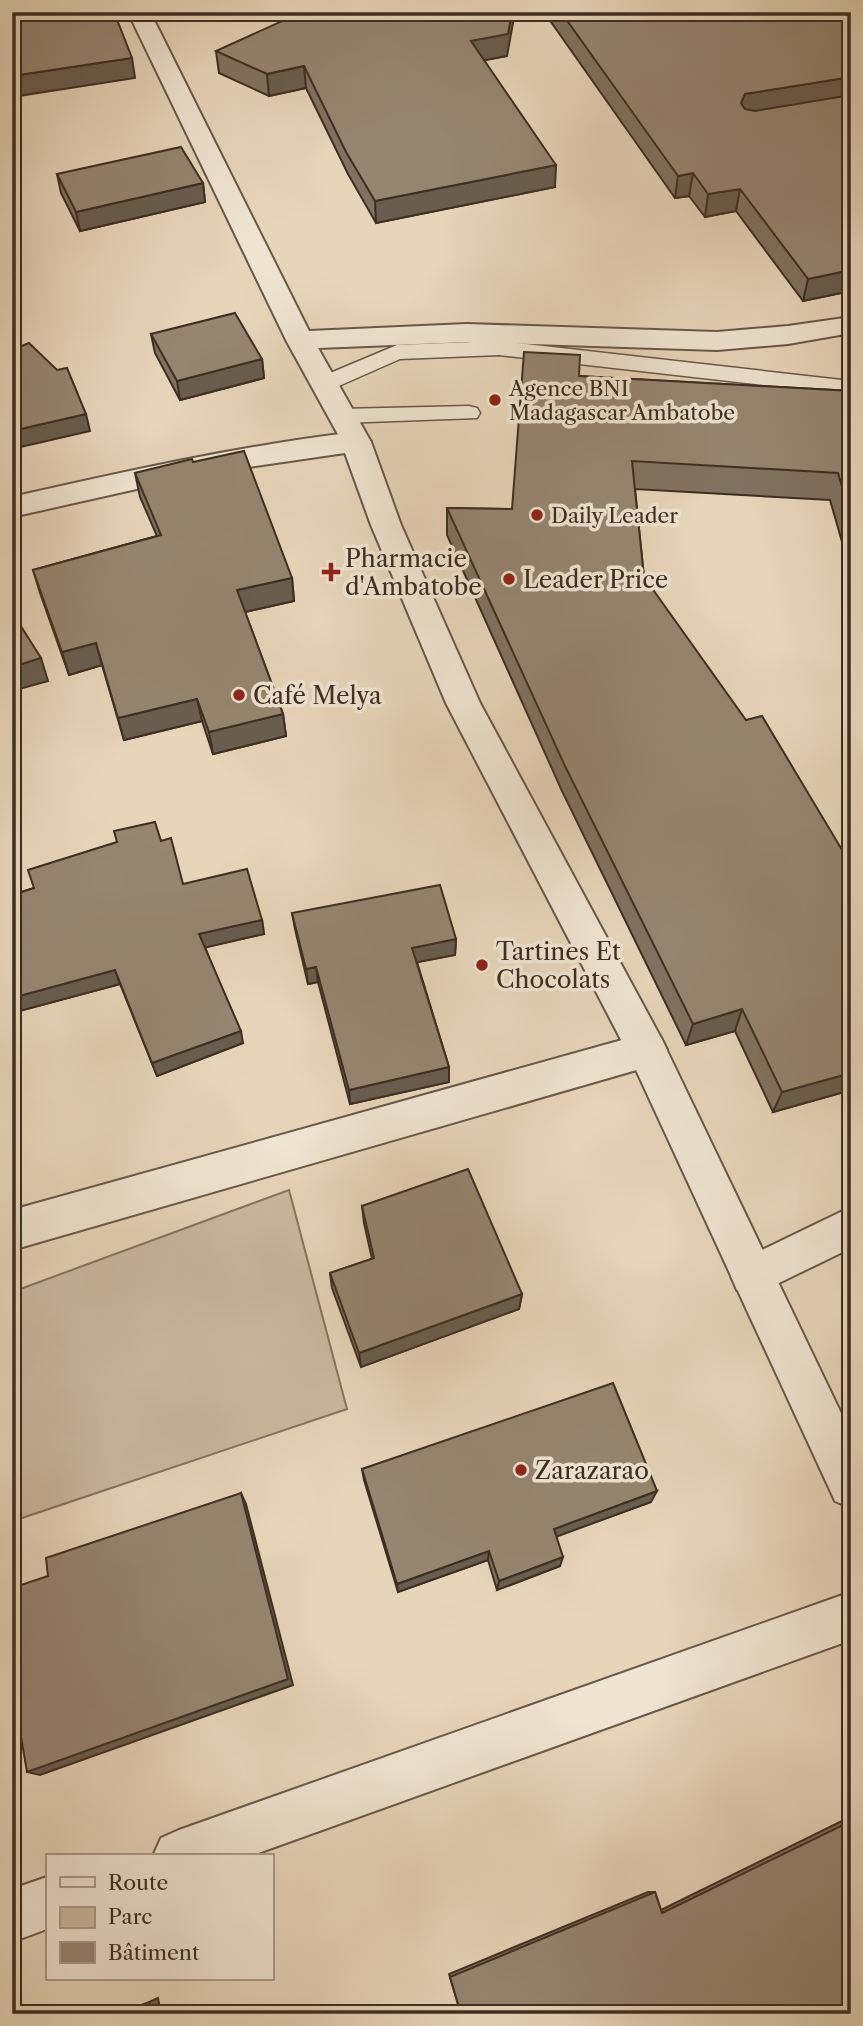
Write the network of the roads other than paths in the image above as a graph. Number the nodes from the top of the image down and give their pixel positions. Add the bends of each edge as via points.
1 (139, 12) edge
2 (851, 325) edge
3 (300, 341) junction
4 (324, 384) junction
5 (851, 388) edge
6 (469, 413) dead end
7 (348, 429) junction
8 (12, 507) edge
9 (647, 1050) junction
10 (851, 1226) edge
11 (12, 1230) edge
12 (752, 1276) junction
13 (851, 1485) edge
14 (851, 1616) edge
15 (185, 1854) edge
16 (46, 1903) edge
17 (12, 1916) edge

1 - 3 street
2 - 3 street via 717,341 467,333
3 - 4 street
4 - 5 lane via 397,352 499,348
4 - 7 street
6 - 7 lane
7 - 8 street via 277,451
7 - 9 street via 463,703
9 - 11 street
9 - 12 street
10 - 12 street
12 - 13 street
14 - 15 street
16 - 17 street

